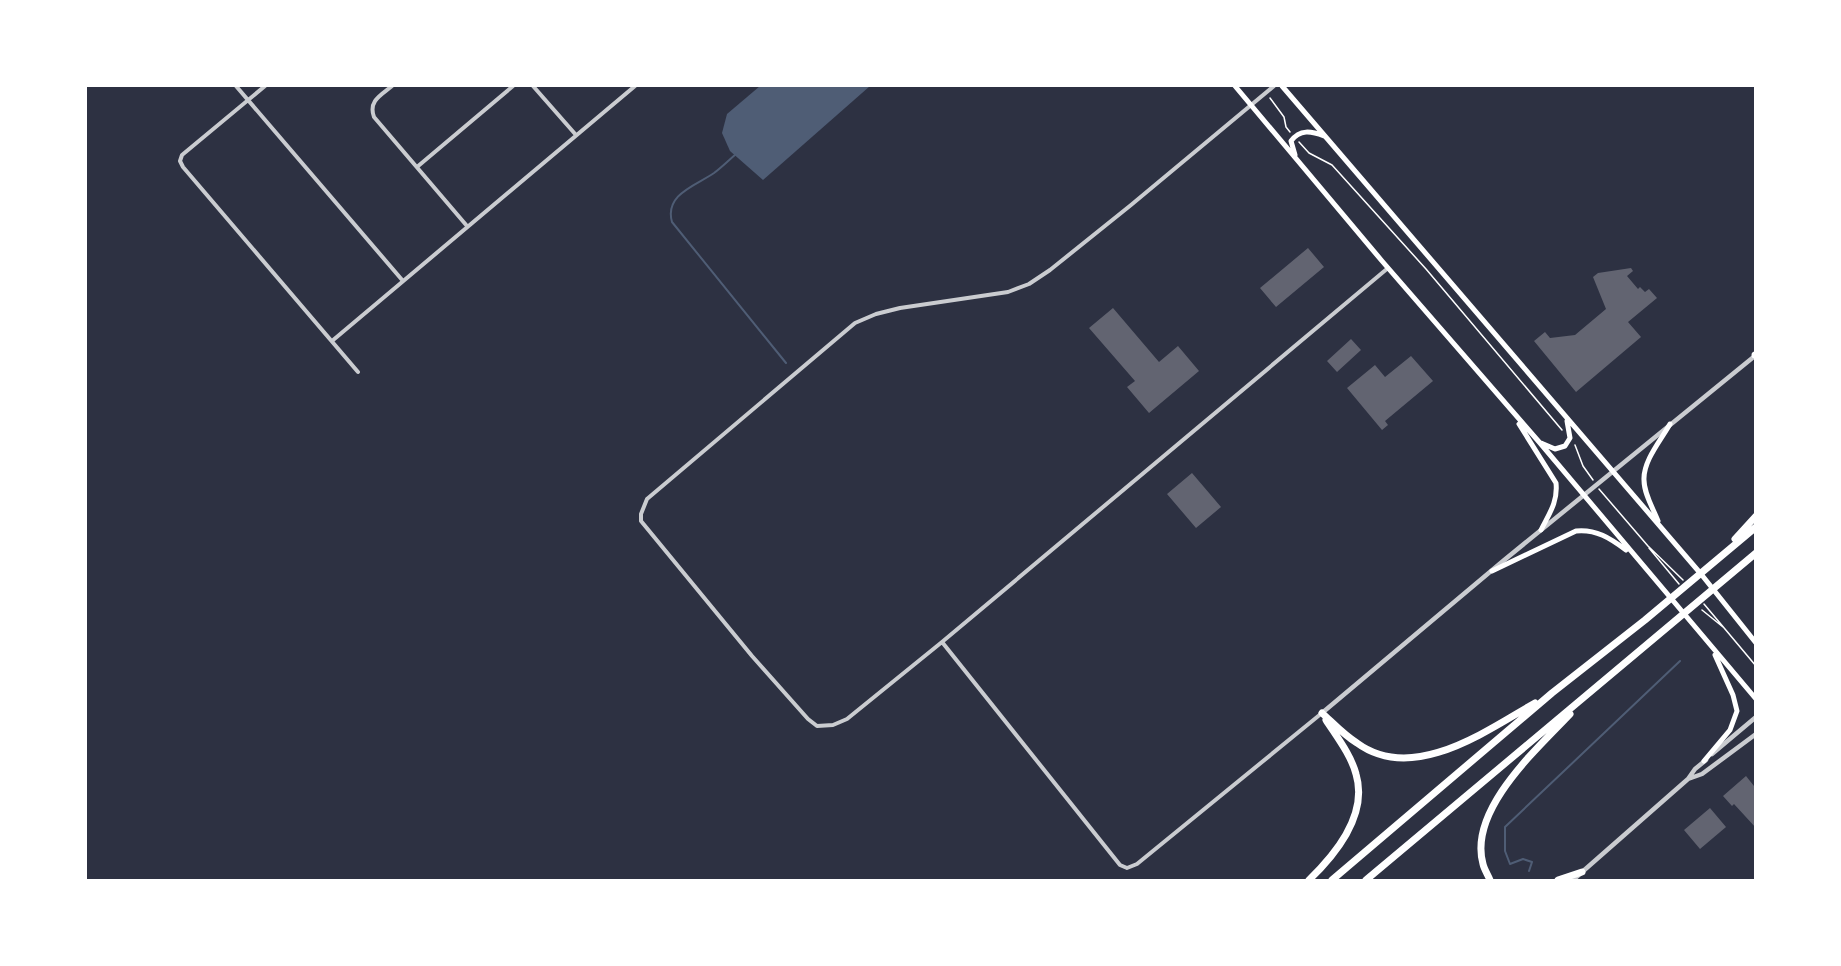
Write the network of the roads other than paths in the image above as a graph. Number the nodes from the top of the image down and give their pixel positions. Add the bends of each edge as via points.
1 (236, 86) edge
2 (265, 86) edge
3 (392, 86) edge
4 (513, 86) edge
5 (533, 86) edge
6 (634, 86) edge
7 (1235, 86) edge
8 (1274, 86) edge
9 (1282, 86) edge
10 (248, 100) junction
11 (1251, 105) junction
12 (576, 135) junction
13 (1325, 136) junction
14 (1296, 159) junction
15 (417, 167) junction
16 (467, 226) junction
17 (1388, 268) junction
18 (403, 281) junction
19 (332, 341) junction
20 (1755, 355) edge
21 (358, 372) dead end
22 (1507, 405) junction
23 (1565, 417) junction
24 (1670, 424) junction
25 (1540, 443) junction
26 (1612, 471) junction
27 (1583, 495) junction
28 (1755, 516) edge
29 (1755, 527) edge
30 (1662, 528) junction
31 (1540, 530) junction
32 (1755, 553) edge
33 (1722, 554) junction
34 (1635, 556) junction
35 (1492, 571) junction
36 (1742, 625) junction
37 (1755, 636) edge
38 (942, 642) junction
39 (1755, 643) edge
40 (1712, 648) junction
41 (1593, 691) junction
42 (1552, 693) junction
43 (1755, 699) edge
44 (1322, 713) junction
45 (1755, 717) edge
46 (1755, 734) edge
47 (1704, 761) junction
48 (1689, 779) junction
49 (1483, 863) junction
50 (1582, 872) junction
51 (1309, 880) edge
52 (1332, 880) edge
53 (1366, 880) edge
54 (1491, 880) edge
55 (1498, 880) edge
56 (1558, 880) edge
57 (1573, 880) edge

1 - 10 street
2 - 10 street
3 - 15 street via 375,100 372,111
4 - 15 street
5 - 12 street
6 - 12 street
7 - 11 main road
8 - 11 street
9 - 13 main road
10 - 18 street
10 - 19 street via 180,161
11 - 14 main road
11 - 38 street via 1029,284 1008,292 900,308 855,323 647,499 641,521 752,656 817,726 847,719
12 - 16 street
13 - 14 main road via 1309,132 1297,135 1291,141
13 - 23 main road
14 - 17 main road
15 - 16 street
16 - 18 street
17 - 22 main road
17 - 38 street
18 - 19 street
19 - 21 street
20 - 24 street
22 - 25 main road
22 - 31 main road via 1556,483 1555,503
23 - 25 main road via 1570,436 1565,446 1555,449
23 - 26 main road
24 - 26 street
24 - 30 main road via 1646,465 1644,480
25 - 27 main road
26 - 27 street
26 - 30 main road
27 - 31 street
27 - 34 main road
28 - 33 highway
29 - 33 highway
30 - 36 main road
31 - 35 street
32 - 41 highway
33 - 42 highway
34 - 35 main road via 1610,538 1589,530 1576,531
34 - 40 main road
35 - 44 street
36 - 37 main road
36 - 39 main road
38 - 44 street via 1120,865 1128,868
40 - 43 main road
40 - 47 main road via 1737,711 1730,729
41 - 49 highway via 1492,804 1482,834
41 - 53 highway
42 - 44 highway via 1469,741 1409,758 1374,753 1357,744
42 - 52 highway
44 - 51 highway via 1357,774 1359,793 1350,829
45 - 47 street
46 - 48 street via 1702,774
47 - 48 street
48 - 50 street
49 - 54 highway
49 - 55 highway
50 - 56 highway
50 - 57 street

